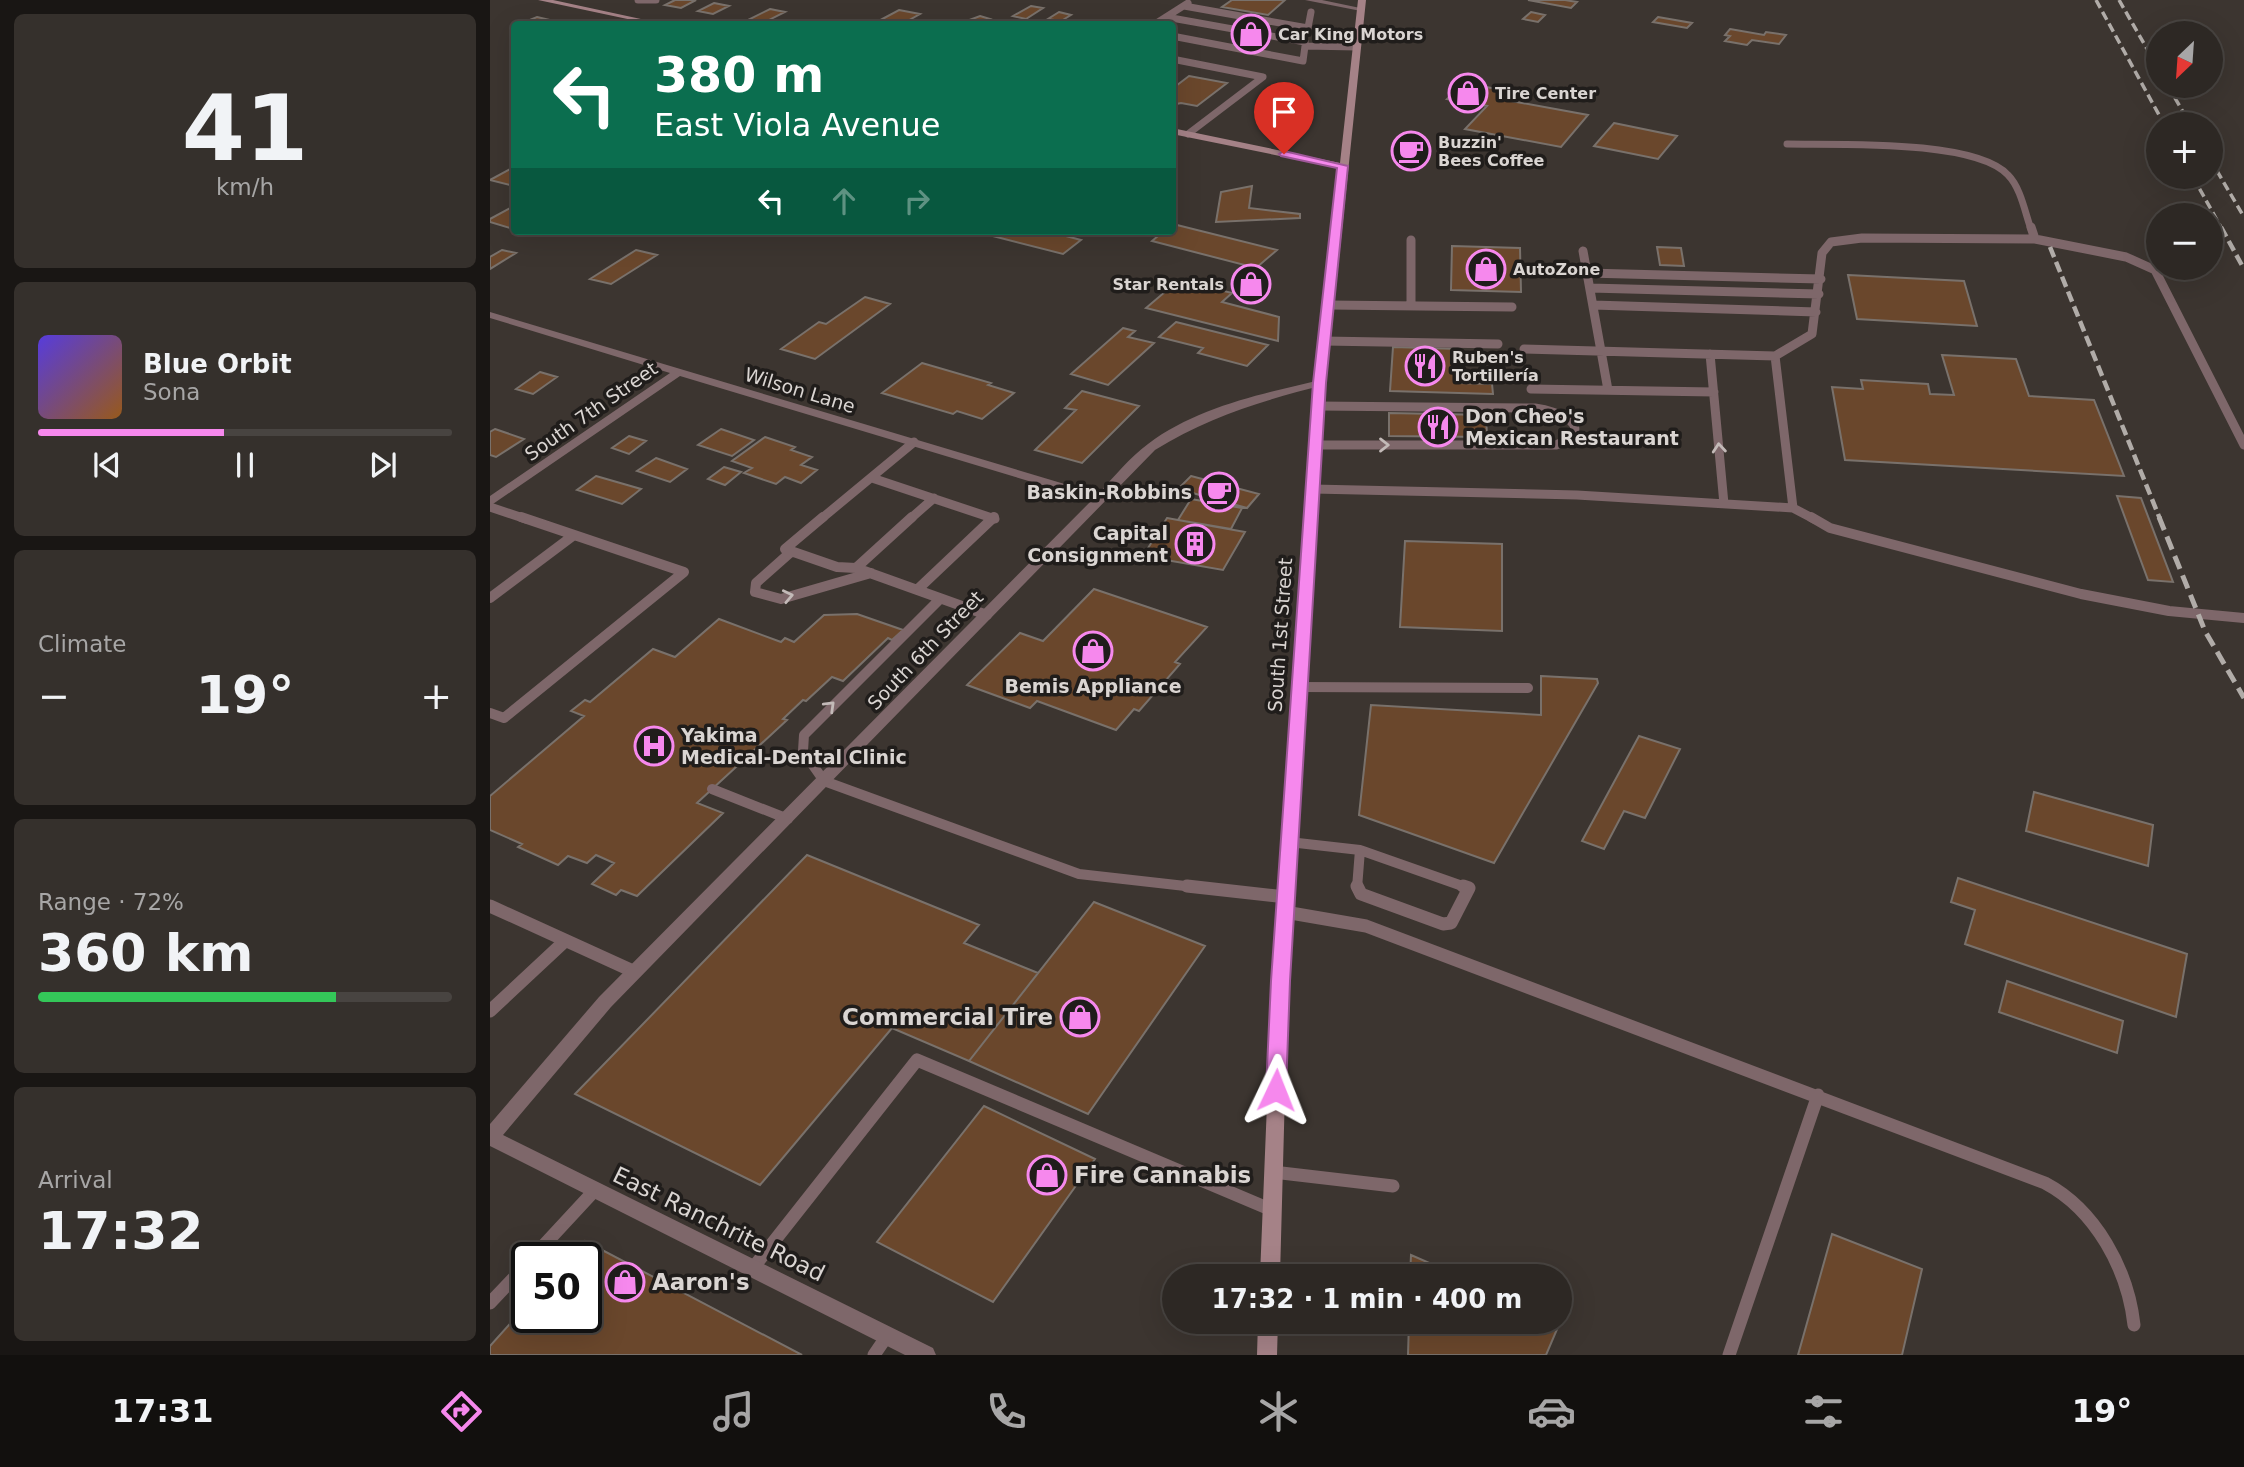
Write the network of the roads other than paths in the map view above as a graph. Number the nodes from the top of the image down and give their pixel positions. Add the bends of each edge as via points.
1 (542, 0) edge
2 (638, 0) edge
3 (656, 0) edge
4 (1192, 0) edge
5 (1309, 0) edge
6 (563, 2) edge
7 (1184, 5) junction
8 (1362, 5) edge
9 (1311, 12) dead end
10 (1166, 17) junction
11 (647, 21) edge
12 (1160, 21) edge
13 (1308, 28) junction
14 (1176, 37) edge
15 (1305, 44) junction
16 (1357, 47) junction
17 (1176, 60) edge
18 (1176, 132) edge
19 (1188, 134) junction
20 (1787, 144) dead end
21 (1343, 166) junction
22 (2035, 239) junction
23 (1411, 240) dead end
24 (1583, 251) dead end
25 (1587, 273) junction
26 (1821, 279) junction
27 (1590, 288) junction
28 (1818, 294) junction
29 (1328, 305) junction
30 (1593, 305) junction
31 (1411, 306) junction
32 (1512, 307) dead end
33 (1816, 312) junction
34 (490, 315) edge
35 (1324, 341) junction
36 (1498, 344) dead end
37 (1524, 349) dead end
38 (1602, 351) junction
39 (1710, 354) junction
40 (1775, 356) junction
41 (678, 372) junction
42 (1320, 383) junction
43 (1531, 389) dead end
44 (1608, 390) junction
45 (1714, 392) junction
46 (1318, 405) junction
47 (914, 442) junction
48 (1315, 445) junction
49 (2244, 446) edge
50 (872, 478) junction
51 (1313, 489) junction
52 (934, 498) junction
53 (1100, 498) junction
54 (1724, 503) junction
55 (490, 505) edge
56 (1793, 508) junction
57 (574, 535) junction
58 (792, 551) junction
59 (856, 568) junction
60 (871, 573) junction
61 (918, 589) junction
62 (490, 598) edge
63 (939, 600) junction
64 (987, 615) junction
65 (2244, 618) edge
66 (1299, 687) junction
67 (1528, 688) dead end
68 (490, 713) edge
69 (824, 781) junction
70 (712, 789) dead end
71 (788, 819) junction
72 (1289, 842) junction
73 (1360, 850) junction
74 (1285, 904) junction
75 (490, 906) edge
76 (565, 941) junction
77 (635, 972) junction
78 (490, 1011) edge
79 (1818, 1095) junction
80 (490, 1137) edge
81 (1273, 1172) junction
82 (1393, 1186) dead end
83 (595, 1190) junction
84 (1272, 1210) junction
85 (547, 1242) edge
86 (1270, 1264) edge
87 (753, 1268) junction
88 (511, 1281) edge
89 (490, 1303) edge
90 (2134, 1325) dead end
91 (1268, 1334) edge
92 (887, 1336) junction
93 (874, 1355) edge
94 (926, 1355) edge
95 (1267, 1355) edge
96 (1729, 1355) edge

1 - 6 main road
2 - 3 lane
4 - 7 lane
5 - 8 street
6 - 11 main road
7 - 10 lane
7 - 13 lane
8 - 16 main road, South 1st Street
9 - 13 lane
10 - 12 lane
10 - 15 lane
13 - 15 lane
14 - 15 lane via 1303,61
15 - 16 lane
16 - 21 main road, South 1st Street
17 - 19 lane via 1263,76
18 - 19 main road
19 - 21 main road
20 - 22 lane via 1941,150 1977,156 2009,174
21 - 29 main road, South 1st Street
22 - 26 lane via 1862,238 1831,242 1822,253
22 - 49 lane via 2126,257 2155,270
23 - 31 lane
24 - 25 lane
25 - 26 lane
25 - 27 lane
26 - 28 lane
27 - 28 lane
27 - 30 lane
28 - 33 lane
29 - 31 lane
29 - 35 main road, South 1st Street
30 - 33 lane
30 - 38 lane
31 - 32 lane
33 - 40 lane via 1812,334
34 - 41 street, Wilson Lane
35 - 36 lane
35 - 42 main road, South 1st Street
37 - 38 lane
38 - 39 lane
38 - 44 lane
39 - 40 lane
39 - 45 lane
40 - 56 lane
41 - 47 street, Wilson Lane
41 - 55 street, South 7th Street
42 - 46 main road, South 1st Street
42 - 53 street, South 6th Street via 1255,398 1182,426 1151,447
43 - 44 lane
44 - 45 lane
54 -> 45 lane
46 - 48 main road, South 1st Street
48 -> 46 lane via 1556,445 1573,436 1571,421 1552,410
47 - 50 lane
47 - 53 street, Wilson Lane
48 - 51 main road, South 1st Street
50 - 52 lane
50 - 58 lane via 785,549
51 - 54 lane
51 - 66 main road, South 1st Street
52 - 59 lane
52 - 61 lane via 996,518
53 - 64 street, South 6th Street
54 - 56 lane
55 - 57 lane
56 - 65 lane via 1830,528 2081,594 2169,611
57 - 62 lane
57 - 68 lane via 684,572 504,718
58 - 59 lane via 837,567
58 -> 60 lane via 756,583 755,592 781,598
59 - 60 lane
60 - 61 lane
61 - 63 lane
63 - 64 lane
69 -> 63 lane via 803,751 804,734
64 - 69 street, South 6th Street
66 - 67 lane
66 - 72 main road, South 1st Street
69 - 71 street, South 6th Street
69 - 74 lane via 1079,874
70 - 71 lane
71 - 77 street, South 6th Street
72 - 73 lane
72 - 74 main road, South 1st Street
73 - 73 lane via 1469,888 1451,923 1361,894 1357,887
74 - 79 lane via 1366,926
74 - 81 main road, South 1st Street
75 - 76 lane
76 - 77 lane
76 - 78 lane
77 - 80 street, South 6th Street
79 - 90 lane via 2007,1167 2064,1195 2105,1238 2133,1305
79 - 96 lane
80 - 83 street, East Ranchrite Road
81 - 82 lane
81 - 84 main road, South 1st Street
83 - 85 lane
83 - 87 street, East Ranchrite Road
84 - 86 main road, South 1st Street
84 - 87 lane via 917,1060
87 - 92 street, East Ranchrite Road
88 - 89 lane
91 - 95 main road
92 - 93 lane
92 - 94 street, East Ranchrite Road

